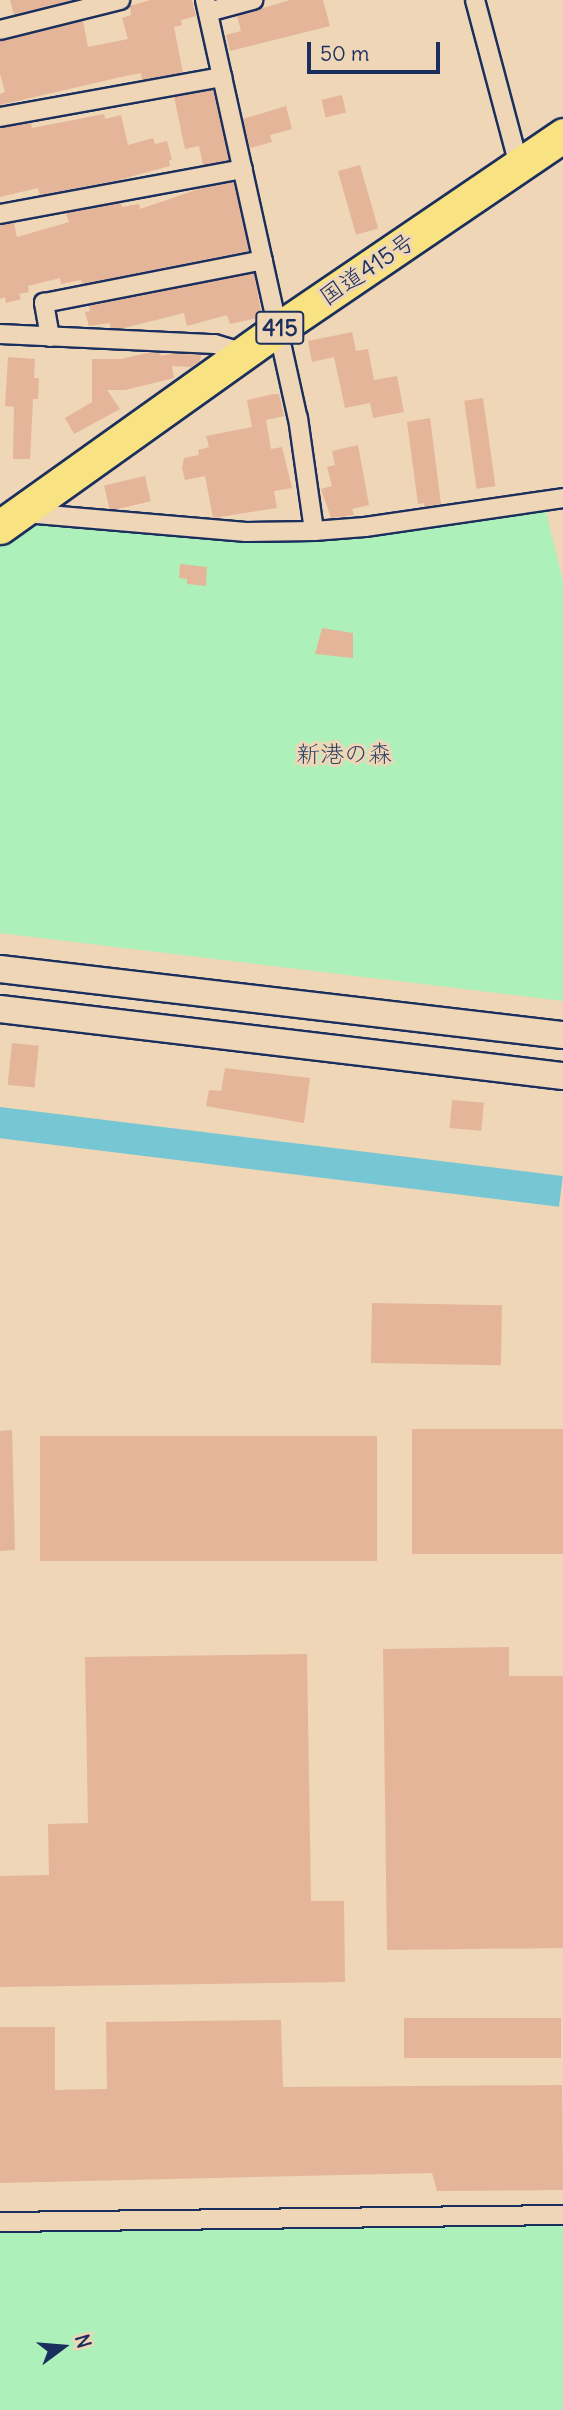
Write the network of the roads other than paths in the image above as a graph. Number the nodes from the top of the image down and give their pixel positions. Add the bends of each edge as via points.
1 (120, 0) edge
2 (253, 0) edge
3 (475, 0) edge
4 (206, 6) edge
5 (0, 30) edge
6 (222, 77) junction
7 (0, 117) edge
8 (563, 135) edge
9 (519, 165) junction
10 (243, 169) junction
11 (0, 214) edge
12 (263, 260) junction
13 (278, 329) junction
14 (0, 334) edge
15 (50, 337) junction
16 (245, 354) junction
17 (563, 498) edge
18 (11, 520) edge
19 (314, 531) junction
20 (0, 969) edge
21 (0, 1009) edge
22 (563, 1035) edge
23 (563, 1076) edge
24 (563, 2215) edge
25 (0, 2222) edge

1 - 5 street
2 - 4 street
3 - 9 street
4 - 6 street
6 - 7 street
6 - 10 street
8 - 9 highway, 国道415号 / 415
9 - 13 highway, 国道415号 / 415
10 - 11 street
10 - 12 street
12 - 13 street
12 - 15 street via 44,303
13 - 16 highway, 国道415号 / 415
13 - 19 street via 298,418
14 - 15 street
15 - 16 street via 215,344
16 - 18 highway, 国道415号 / 415
17 - 19 street
18 - 19 street
20 - 22 street
21 - 23 street
24 - 25 street

